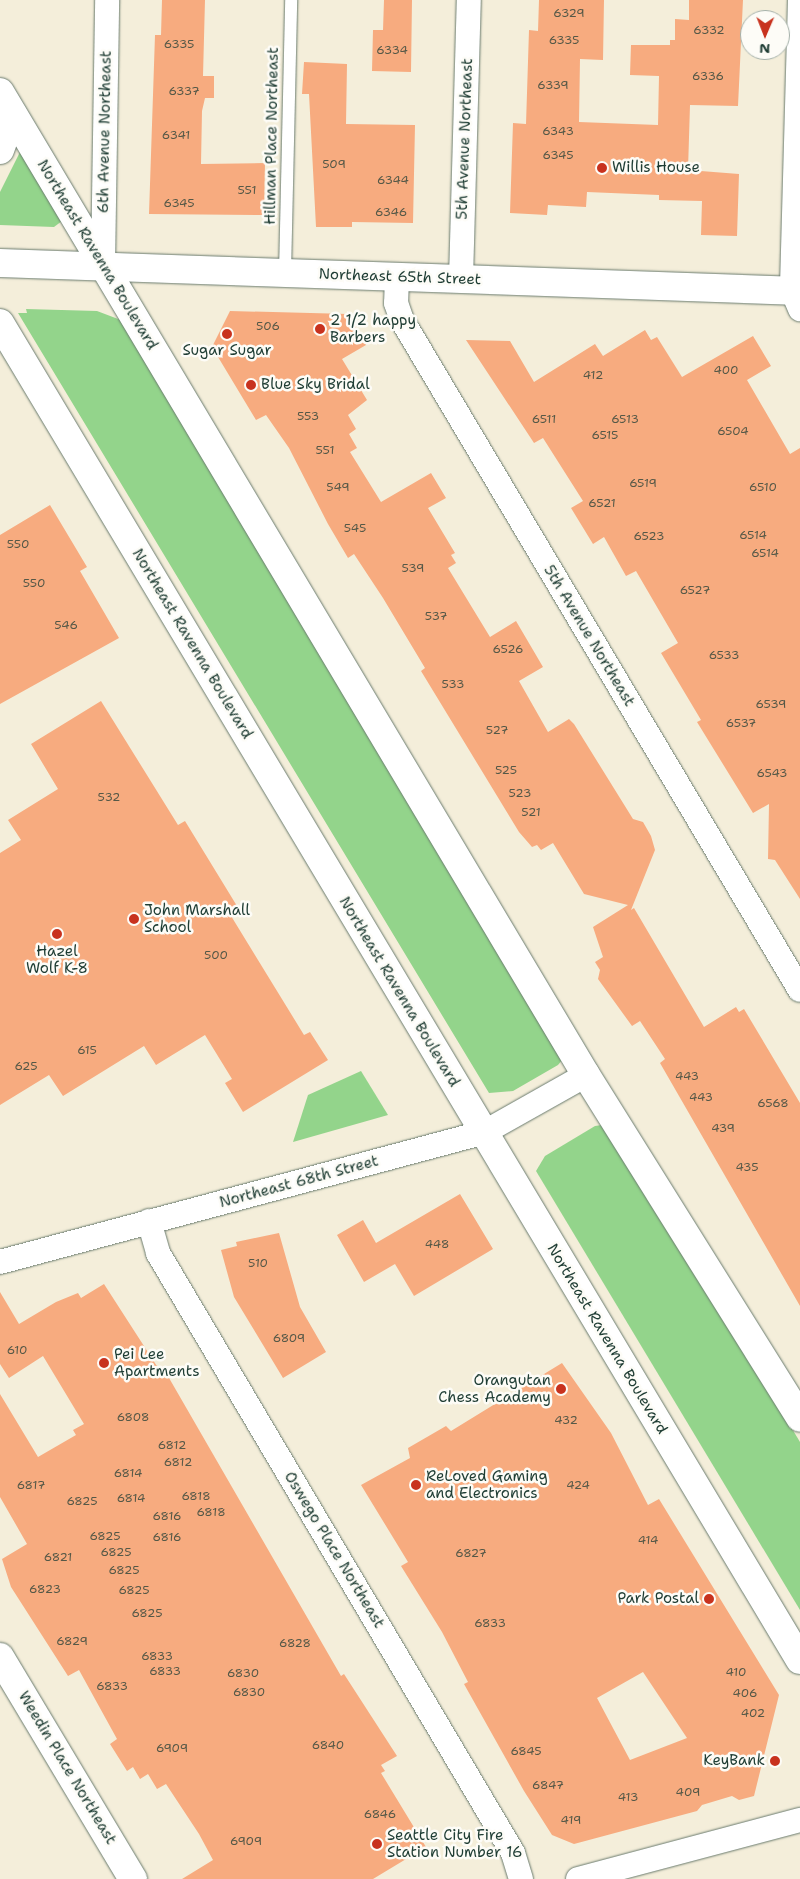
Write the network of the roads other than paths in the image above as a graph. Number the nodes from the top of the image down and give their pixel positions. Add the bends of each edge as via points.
1 (107, 0) edge
2 (291, 0) edge
3 (469, 0) edge
4 (800, 0) edge
5 (6, 103) edge
6 (0, 150) edge
7 (0, 263) edge
8 (103, 265) junction
9 (285, 273) junction
10 (397, 277) junction
11 (461, 279) junction
12 (797, 297) edge
13 (0, 323) edge
14 (800, 990) edge
15 (586, 1075) junction
16 (483, 1133) junction
17 (149, 1221) junction
18 (0, 1262) edge
19 (800, 1418) edge
20 (0, 1657) edge
21 (800, 1660) edge
22 (800, 1820) edge
23 (133, 1879) edge
24 (521, 1879) edge
25 (578, 1879) edge

1 - 8 street, 6th Avenue Northeast
2 - 9 lane, Hillman Place Northeast
3 - 11 street, 5th Avenue Northeast
4 - 12 street
5 - 6 main road
5 - 8 main road, Northeast Ravenna Boulevard
7 - 8 main road, Northeast 65th Street
8 - 9 main road, Northeast 65th Street
8 - 15 main road, Northeast Ravenna Boulevard
9 - 10 main road, Northeast 65th Street
10 - 11 main road, Northeast 65th Street
10 - 14 street, 5th Avenue Northeast via 396,303 402,320
11 - 12 main road, Northeast 65th Street
13 - 16 main road, Northeast Ravenna Boulevard
15 - 16 street, Northeast 68th Street
15 - 19 main road, Northeast Ravenna Boulevard
16 - 17 street, Northeast 68th Street
16 - 21 main road, Northeast Ravenna Boulevard
17 - 18 street, Northeast 68th Street
17 - 24 street, Oswego Place Northeast via 158,1253 513,1853
20 - 23 main road, Weedin Place Northeast
22 - 25 street

